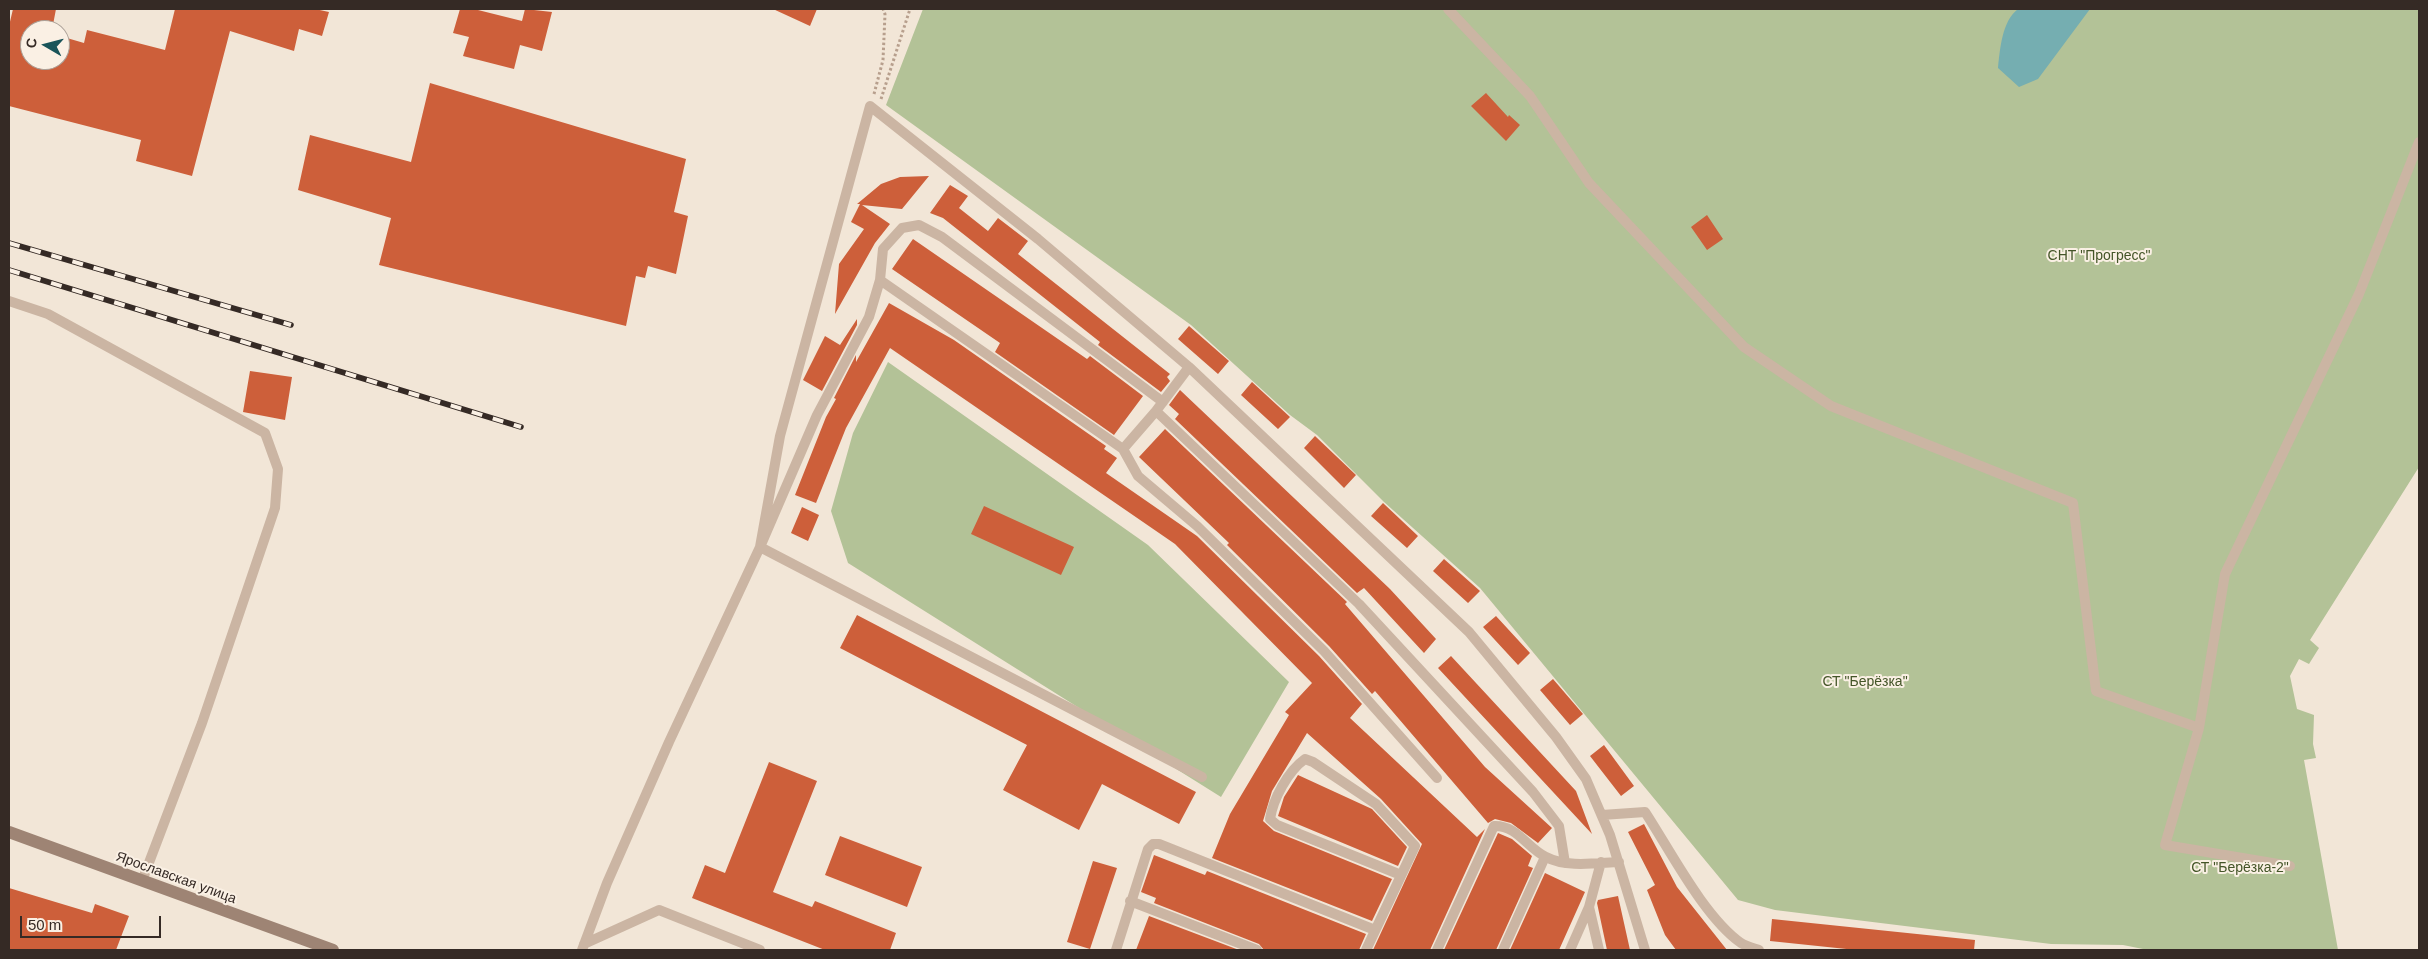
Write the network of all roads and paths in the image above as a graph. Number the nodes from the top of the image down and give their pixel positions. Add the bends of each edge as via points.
1 (883, 9) edge
2 (910, 9) edge
3 (1448, 9) edge
4 (873, 109) junction
5 (2419, 142) edge
6 (880, 280) junction
7 (9, 301) edge
8 (1189, 367) junction
9 (1162, 402) junction
10 (1156, 411) junction
11 (1123, 450) junction
12 (760, 547) junction
13 (2199, 728) junction
14 (1202, 777) dead end
15 (1437, 778) dead end
16 (1602, 815) junction
17 (9, 832) edge
18 (1545, 857) junction
19 (1602, 862) junction
20 (1619, 862) junction
21 (1565, 864) junction
22 (2290, 866) dead end
23 (1401, 875) junction
24 (142, 881) junction
25 (1130, 901) junction
26 (1589, 907) junction
27 (1375, 930) junction
28 (583, 947) edge
29 (333, 950) edge
30 (760, 950) edge
31 (1116, 950) edge
32 (1257, 950) edge
33 (1366, 950) edge
34 (1437, 950) edge
35 (1503, 950) edge
36 (1570, 950) edge
37 (1599, 950) edge
38 (1645, 950) edge
39 (1759, 950) edge

1 - 4 path via 883,60
2 - 4 path
3 - 13 lane via 1530,96 1589,183 1744,347 1831,406 2073,503 2096,691
4 - 8 lane via 1038,239
4 - 12 lane via 780,436
5 - 13 lane via 2359,294 2225,574
6 - 9 lane via 883,249 902,228 919,225 942,237
6 - 11 lane
6 - 12 lane via 869,317 817,415
7 - 24 lane via 48,314 265,433 278,469 275,508 202,723
8 - 9 lane
8 - 16 lane via 1469,632 1586,779
9 - 10 lane
10 - 11 lane
10 - 21 lane via 1359,604 1534,792 1559,826
11 - 15 lane via 1138,476 1197,526 1324,651
12 - 14 lane
12 - 28 lane via 669,742 607,883
13 - 22 lane via 2165,845
16 - 20 lane
16 - 39 lane via 1646,812 1702,900 1722,925 1742,943
17 - 24 main road, Ярославская улица
18 - 21 lane
18 - 34 lane via 1513,830 1503,825 1494,826
18 - 35 lane
19 - 20 lane
19 - 21 lane
19 - 26 lane
20 - 38 lane
23 - 23 lane via 1414,846 1376,804 1313,762 1305,760 1295,766 1270,819 1277,825
23 - 27 lane
24 - 29 main road, Ярославская улица
25 - 27 lane via 1148,849 1159,844
25 - 31 lane
25 - 32 lane
26 - 36 lane
26 - 37 lane
27 - 33 lane
28 - 30 lane via 659,910

